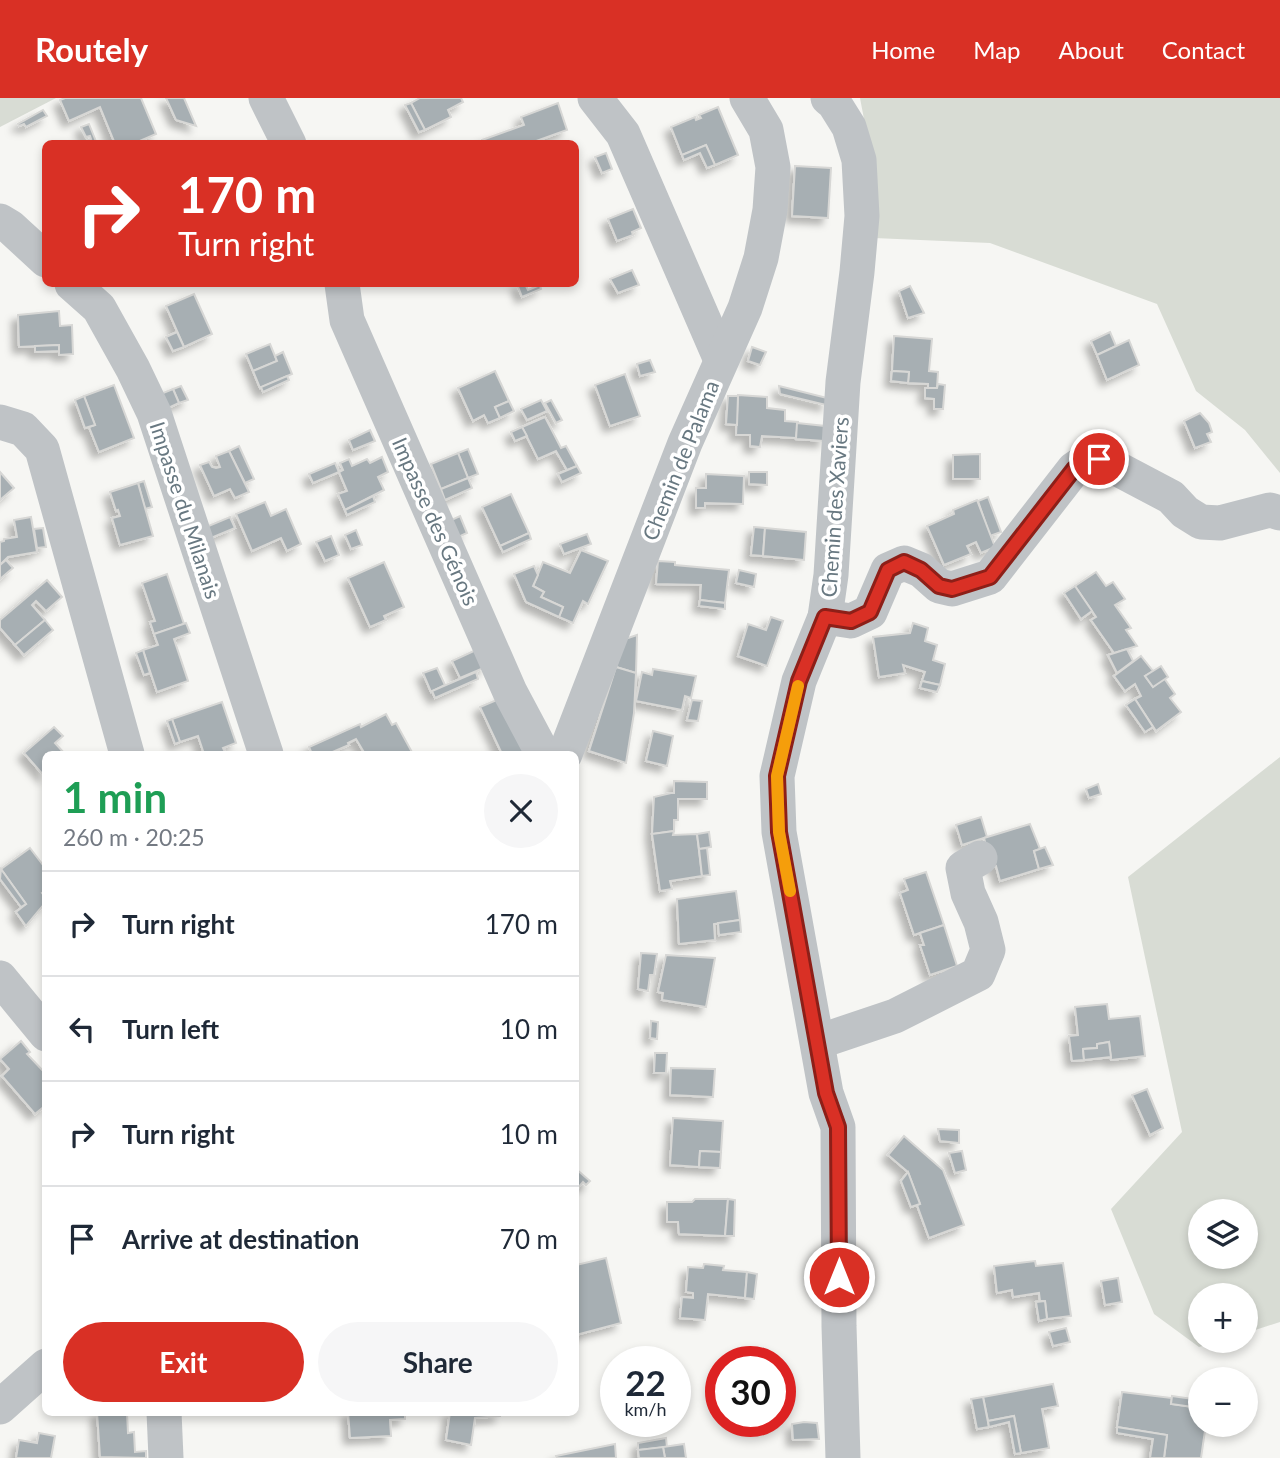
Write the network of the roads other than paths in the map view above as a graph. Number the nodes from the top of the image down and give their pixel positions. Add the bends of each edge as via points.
1 (266, 98) edge
2 (595, 98) edge
3 (747, 98) edge
4 (828, 98) edge
5 (287, 140) edge
6 (0, 221) edge
7 (42, 256) edge
8 (75, 287) edge
9 (342, 287) edge
10 (721, 360) junction
11 (0, 422) edge
12 (1280, 513) edge
13 (825, 617) junction
14 (126, 751) edge
15 (264, 751) edge
16 (541, 751) edge
17 (566, 751) edge
18 (980, 858) dead end
19 (0, 978) edge
20 (42, 1029) edge
21 (818, 1042) junction
22 (42, 1370) edge
23 (0, 1407) edge
24 (164, 1416) edge
25 (166, 1458) edge
26 (843, 1458) edge

1 - 5 street
2 - 10 street, Chemin de Palama via 623,134
3 - 10 street via 766,130 773,167 770,210 745,308
4 - 13 street, Chemin des Xaviers via 849,127 859,160 862,216
6 - 7 street
8 - 15 street, Impasse du Milanais via 99,308 154,413
9 - 16 street, Impasse des Génois via 347,320 510,692
10 - 17 street, Chemin de Palama
11 - 14 street via 23,429 42,449
12 - 13 street via 1270,510 1220,523 1201,522 1171,497 1099,459 1086,461 1074,469 990,577 952,589 939,586 904,562 888,570 870,612 851,621
13 - 21 street, Chemin des Xaviers via 799,681 777,776 779,832
18 - 21 street via 963,868 988,950 978,974 895,1016
19 - 20 street
21 - 26 street, Chemin des Xaviers via 826,1093 838,1127
22 - 23 street
24 - 25 street

